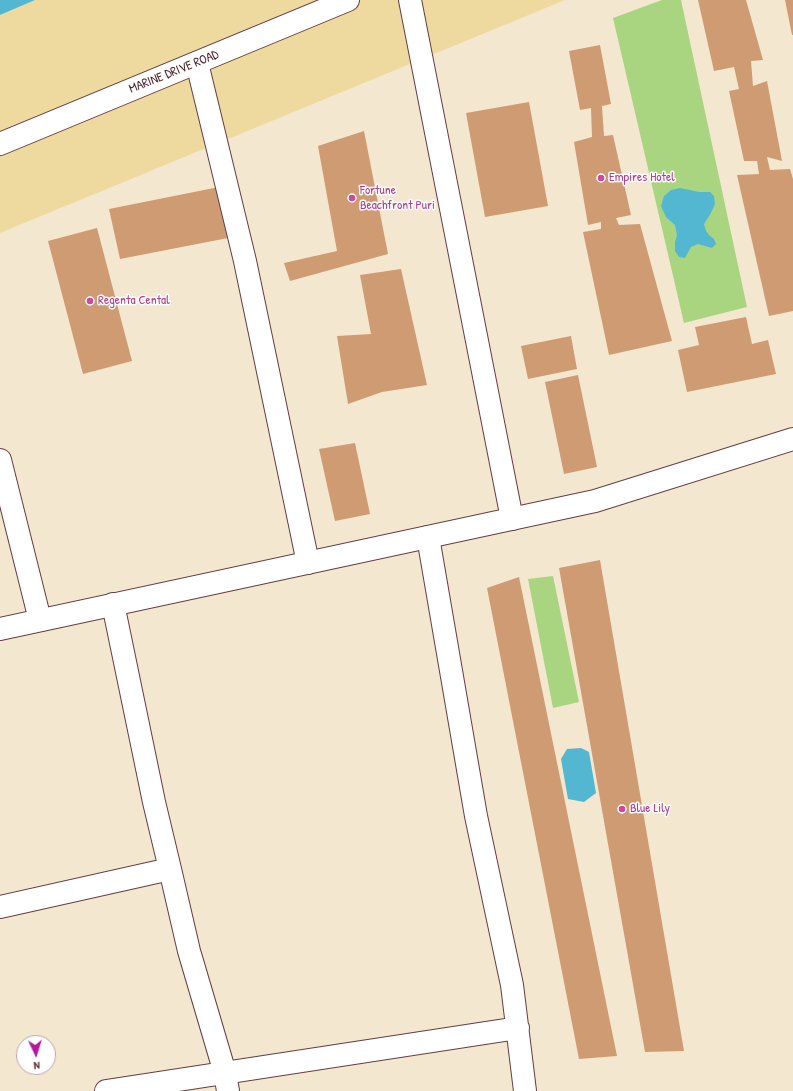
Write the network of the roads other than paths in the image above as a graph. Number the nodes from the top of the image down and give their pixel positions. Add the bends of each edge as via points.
1 (348, 0) edge
2 (410, 0) edge
3 (197, 63) junction
4 (0, 144) edge
5 (793, 439) edge
6 (0, 460) edge
7 (512, 519) junction
8 (428, 537) junction
9 (308, 563) junction
10 (113, 604) junction
11 (40, 620) junction
12 (0, 629) edge
13 (170, 869) junction
14 (0, 907) edge
15 (518, 1028) junction
16 (226, 1082) edge
17 (106, 1091) edge
18 (525, 1091) edge

1 - 3 main road, MARINE DRIVE ROAD
2 - 7 main road
3 - 4 main road, MARINE DRIVE ROAD
3 - 9 main road via 245,261
5 - 7 main road via 595,501
6 - 11 main road
7 - 8 main road
8 - 9 main road
8 - 15 main road via 476,816 512,985
9 - 10 main road
10 - 11 main road
10 - 13 main road
11 - 12 main road
13 - 14 main road
13 - 16 main road via 189,951
15 - 16 main road
15 - 18 main road
16 - 17 main road

